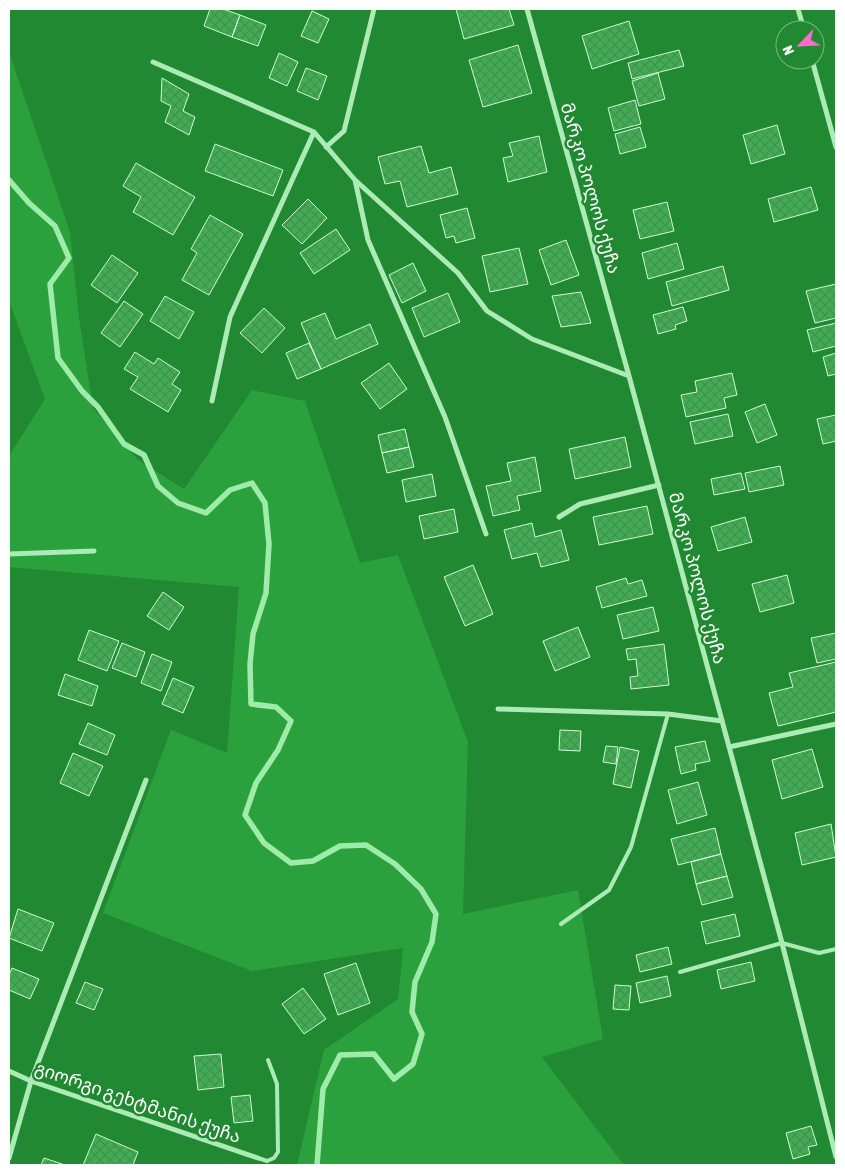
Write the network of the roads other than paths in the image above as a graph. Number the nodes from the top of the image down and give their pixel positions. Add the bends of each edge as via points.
1 (374, 9) edge
2 (527, 9) edge
3 (153, 62) dead end
4 (815, 70) edge
5 (314, 132) junction
6 (326, 147) junction
7 (836, 148) edge
8 (356, 180) junction
9 (629, 376) junction
10 (212, 401) dead end
11 (659, 485) junction
12 (559, 517) dead end
13 (486, 534) dead end
14 (94, 551) dead end
15 (9, 554) edge
16 (498, 709) dead end
17 (668, 714) junction
18 (722, 721) junction
19 (836, 724) edge
20 (729, 747) junction
21 (146, 780) dead end
22 (561, 924) dead end
23 (782, 943) junction
24 (836, 949) edge
25 (680, 972) dead end
26 (268, 1060) dead end
27 (9, 1071) edge
28 (31, 1081) junction
29 (836, 1157) edge
30 (9, 1158) edge
31 (258, 1158) joint

1 - 6 street via 344,131
2 - 9 street, მარკო პოლოს ქუჩა
3 - 5 street
4 - 7 street
5 - 6 street
5 - 10 street via 230,317
6 - 8 street
8 - 9 street via 458,273 487,311 532,339
8 - 13 street via 368,240 445,417
9 - 11 street, მარკო პოლოს ქუჩა
11 - 12 street via 580,504
11 - 18 street, მარკო პოლოს ქუჩა
14 - 15 street
16 - 17 street
17 - 18 street
17 - 22 lane via 631,847 609,890
18 - 20 street, მარკო პოლოს ქუჩა
19 - 20 street
20 - 23 street, მარკო პოლოს ქუჩა
21 - 28 street
23 - 24 lane via 819,953
23 - 25 lane
23 - 29 street, მარკო პოლოს ქუჩა
26 - 31 lane via 277,1084 278,1152 267,1161
27 - 28 street, გიორგი გეხტმანის ქუჩა
28 - 30 street
28 - 31 street, გიორგი გეხტმანის ქუჩა

